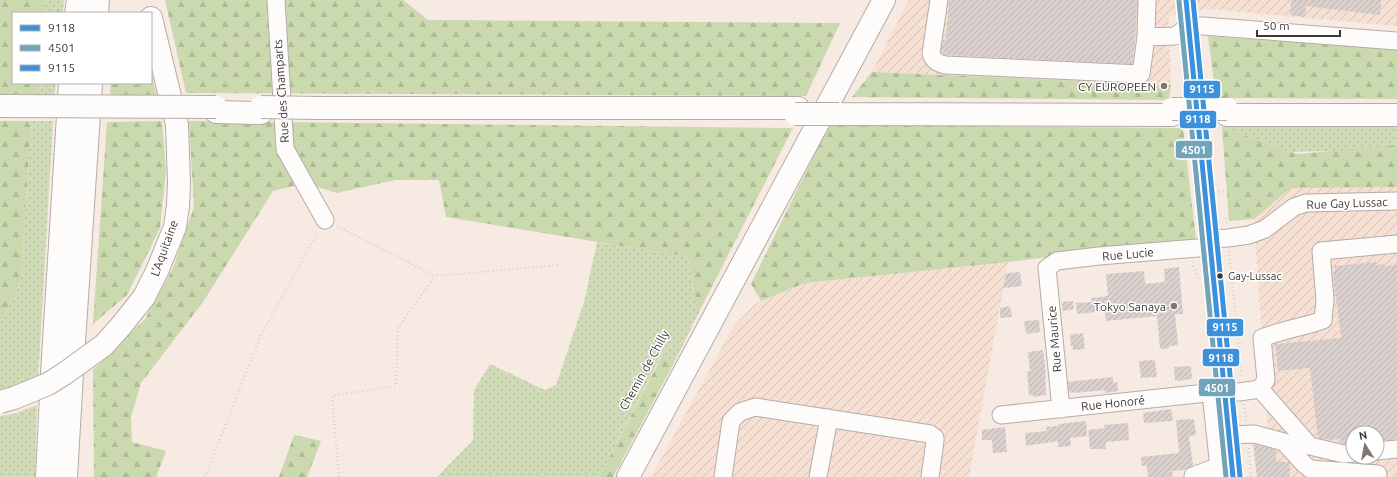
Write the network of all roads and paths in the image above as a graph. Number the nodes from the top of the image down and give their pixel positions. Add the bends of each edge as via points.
1 (78, 0) edge
2 (98, 0) edge
3 (147, 0) edge
4 (276, 0) edge
5 (884, 0) edge
6 (939, 0) edge
7 (1147, 0) edge
8 (1186, 0) edge
9 (76, 12) edge
10 (97, 12) edge
11 (150, 12) edge
12 (277, 21) junction
13 (152, 22) edge
14 (1189, 26) junction
15 (1146, 37) junction
16 (1397, 41) edge
17 (70, 84) edge
18 (91, 84) edge
19 (0, 106) edge
20 (218, 106) junction
21 (1397, 110) edge
22 (0, 112) edge
23 (1227, 112) junction
24 (1397, 115) edge
25 (694, 178) dead end
26 (1219, 192) dead end
27 (263, 193) dead end
28 (1284, 201) dead end
29 (1397, 201) edge
30 (1226, 218) dead end
31 (325, 220) junction
32 (599, 231) dead end
33 (700, 235) junction
34 (683, 236) junction
35 (729, 238) dead end
36 (1228, 238) junction
37 (1210, 243) junction
38 (1397, 244) edge
39 (558, 264) dead end
40 (661, 264) junction
41 (1048, 268) joint
42 (435, 276) junction
43 (124, 335) junction
44 (128, 376) junction
45 (1260, 389) junction
46 (1218, 392) junction
47 (1243, 392) junction
48 (570, 401) junction
49 (0, 402) edge
50 (1061, 409) junction
51 (1001, 415) dead end
52 (829, 418) junction
53 (1248, 434) junction
54 (1229, 435) junction
55 (1397, 449) edge
56 (1385, 450) edge
57 (1345, 454) edge
58 (1226, 471) edge
59 (1378, 474) dead end
60 (47, 477) edge
61 (66, 477) edge
62 (115, 477) edge
63 (206, 477) edge
64 (339, 477) edge
65 (490, 477) edge
66 (542, 477) edge
67 (585, 477) edge
68 (628, 477) edge
69 (723, 477) edge
70 (818, 477) edge
71 (930, 477) edge
72 (1193, 477) edge
73 (1252, 477) edge

1 - 9 highway
2 - 10 highway
3 - 11 highway
4 - 12 street, Rue des Champarts
5 - 68 highway
6 - 15 street via 931,53 938,63 945,65 1141,74
7 - 15 street
8 - 14 street
12 - 20 path via 251,33 235,47
12 - 31 street, Rue des Champarts via 285,149
13 - 43 highway, L'Aquitaine via 177,125 180,182 178,206 174,227 157,271
14 - 15 street via 1175,36
14 - 16 street
14 - 37 street
17 - 60 highway
18 - 61 highway
19 - 20 highway, bridge
20 - 22 highway
20 - 23 highway, bridge via 261,110
21 - 23 highway
23 - 24 highway
25 - 33 path via 706,216
26 - 28 path via 1242,190 1264,193
27 - 44 path via 251,193 238,204 174,310 163,317
29 - 36 street, Rue Gay Lussac via 1306,203 1294,207 1265,229 1249,235
30 - 36 path
31 - 42 path
31 - 63 path via 261,335
32 - 34 path via 652,232
33 - 34 path
33 - 35 path
34 - 40 path
36 - 37 street, Rue Gay Lussac
36 - 47 path
37 - 41 street, Rue Lucie via 1057,261
37 - 46 street
38 - 45 street via 1321,251 1325,300 1323,320 1277,331 1262,338 1266,380
39 - 42 path
40 - 48 path via 621,284 603,310
40 - 67 path, Chemin de Chilly via 682,288 673,319
41 - 50 street, Rue Maurice
42 - 64 path via 398,328 396,386 332,396
43 - 44 path via 125,368
43 - 49 highway, L'Aquitaine, bridge via 104,345 64,374
44 - 62 path via 121,410
45 - 47 street, Rue Honoré
45 - 57 street via 1310,446
46 - 47 street, Rue Honoré
46 - 50 street, Rue Honoré
46 - 54 street
46 - 58 street
47 - 53 path
48 - 65 path via 520,411
48 - 66 path
50 - 51 street, Rue Honoré
52 - 69 street via 755,407 740,412 731,421
52 - 70 street
52 - 71 street via 930,434 935,438
53 - 54 street
53 - 59 street via 1284,442 1310,469
53 - 73 path
54 - 58 street
55 - 56 street
58 - 72 street

